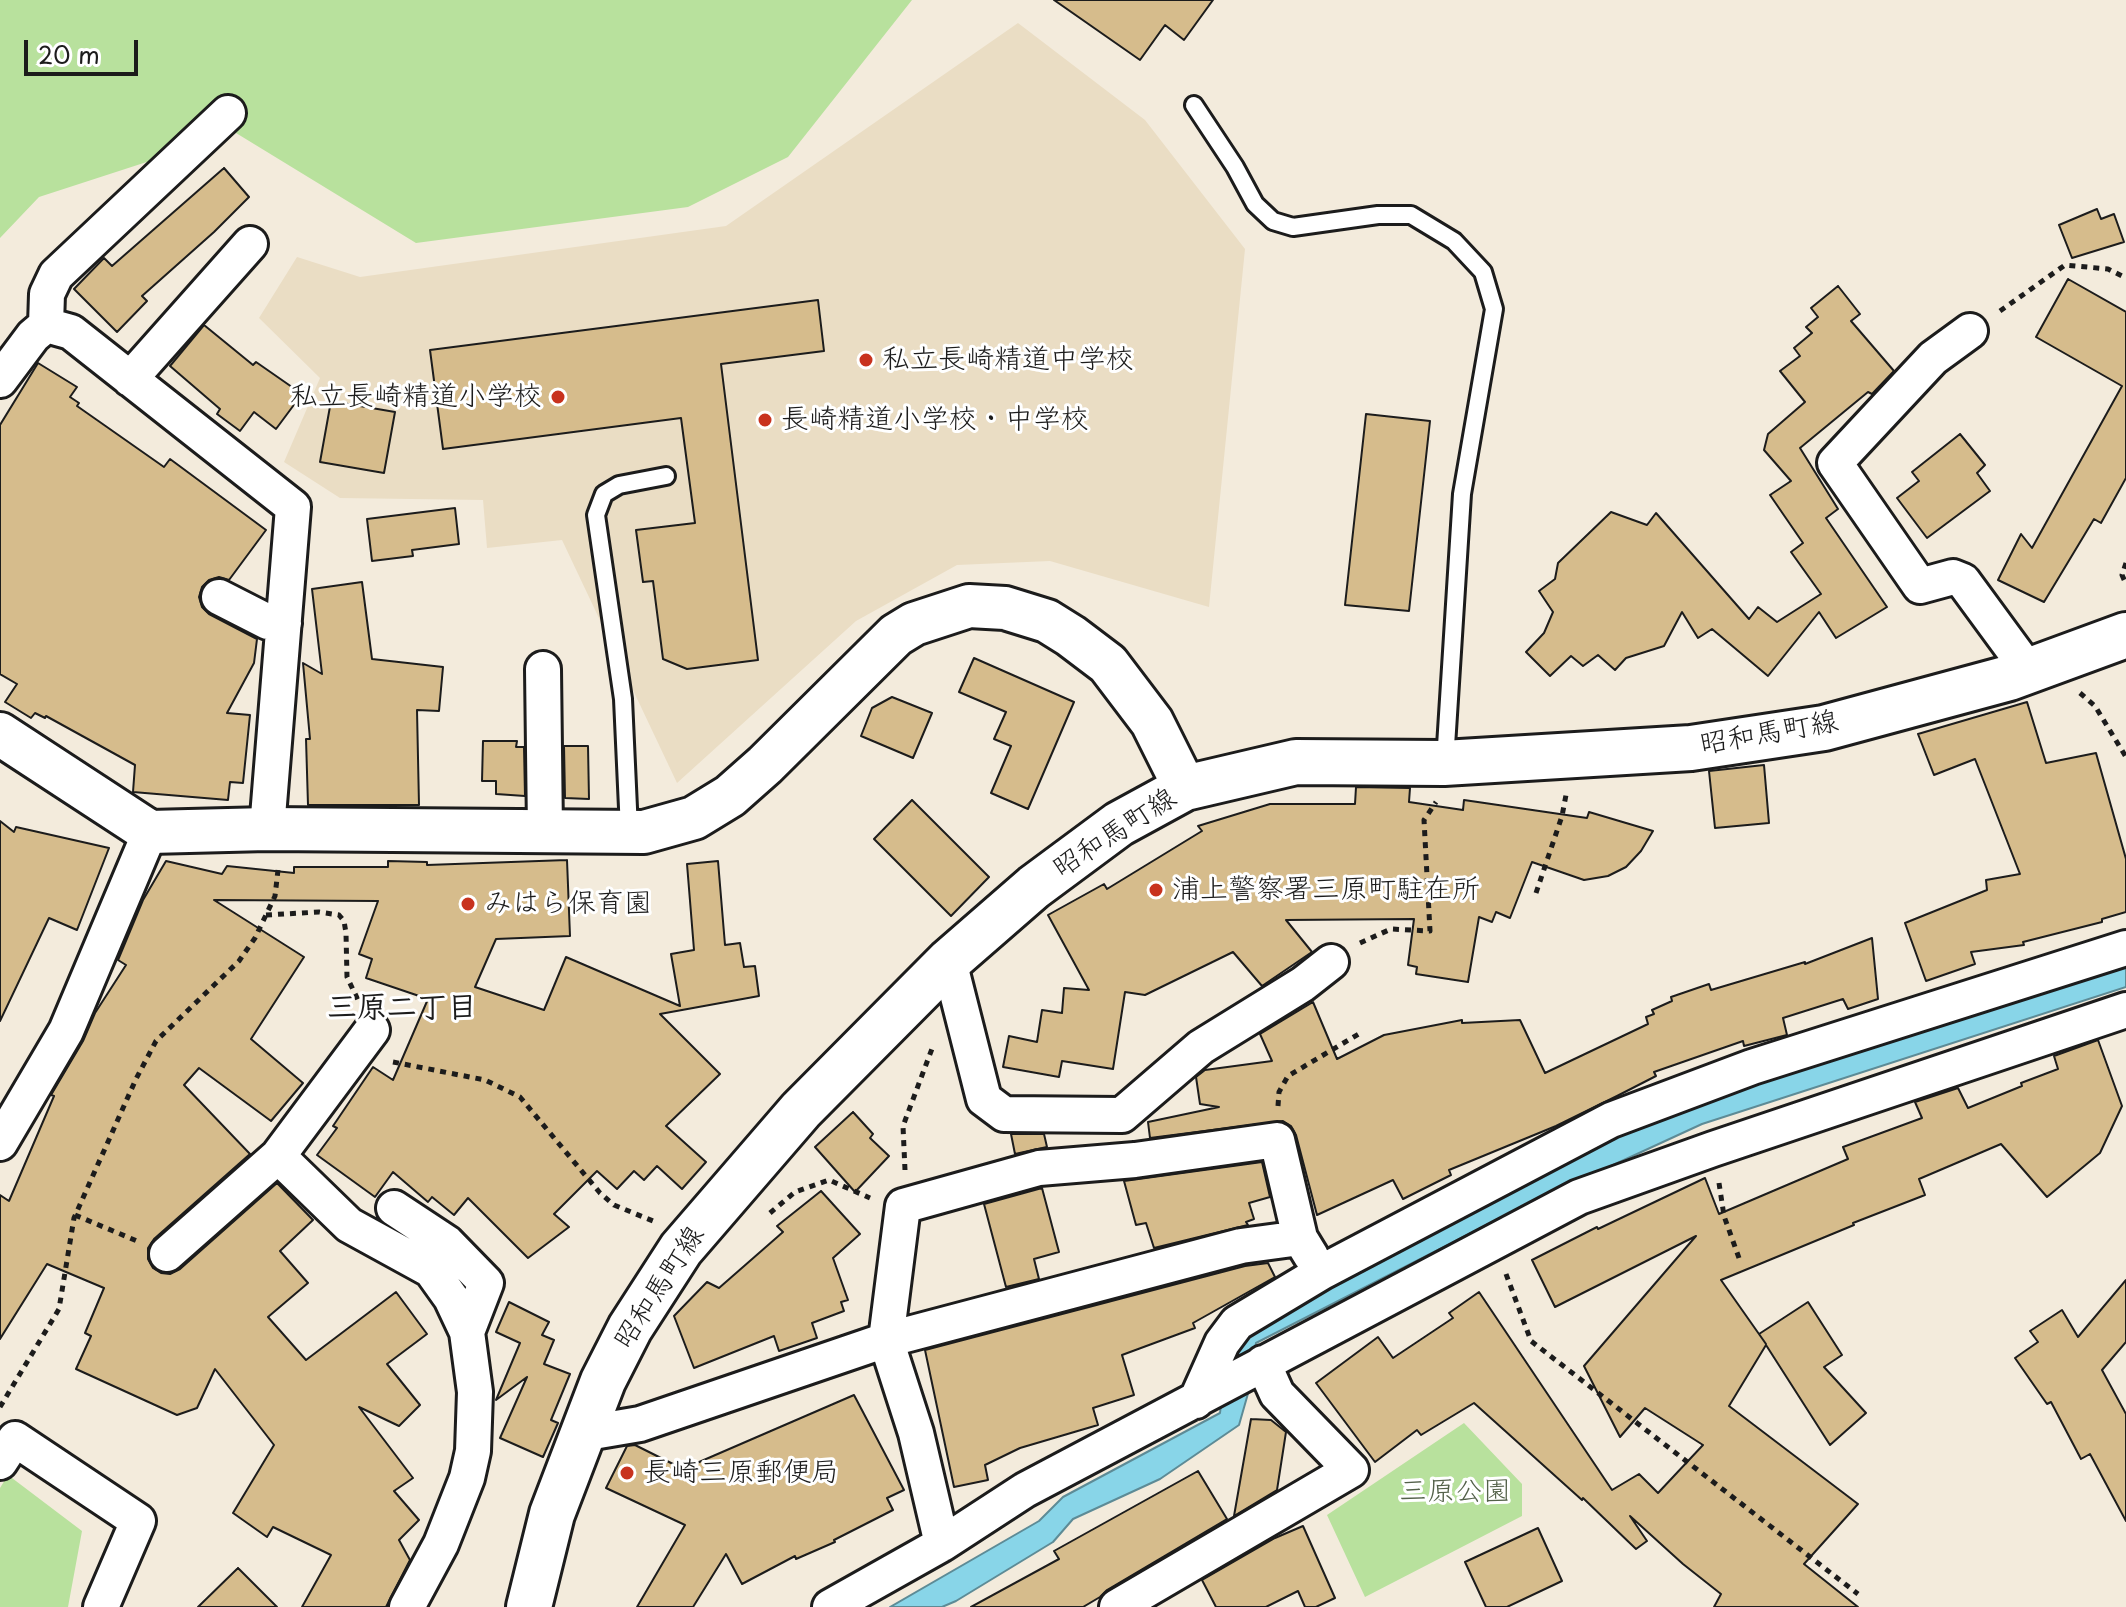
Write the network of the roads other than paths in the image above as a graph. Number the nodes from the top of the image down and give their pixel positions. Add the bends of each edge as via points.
1 (1194, 105) dead end
2 (228, 113) dead end
3 (250, 244) dead end
4 (46, 325) junction
5 (1970, 331) road end
6 (130, 379) junction
7 (0, 380) edge
8 (666, 476) dead end
9 (219, 597) dead end
10 (284, 623) junction
11 (2126, 635) edge
12 (543, 669) dead end
13 (2029, 671) junction
14 (0, 734) edge
15 (1450, 763) junction
16 (1185, 788) junction
17 (275, 829) junction
18 (545, 831) junction
19 (150, 832) junction
20 (629, 832) junction
21 (2126, 948) edge
22 (1342, 958) road end
23 (949, 961) junction
24 (2126, 1010) edge
25 (372, 1030) road end
26 (0, 1143) edge
27 (278, 1156) junction
28 (394, 1208) dead end
29 (1300, 1238) junction
30 (167, 1254) road end
31 (1322, 1272) junction
32 (467, 1332) junction
33 (886, 1340) junction
34 (1260, 1364) junction
35 (1207, 1394) junction
36 (581, 1434) junction
37 (0, 1462) edge
38 (942, 1544) junction
39 (101, 1607) edge
40 (407, 1607) edge
41 (529, 1607) edge
42 (830, 1607) edge
43 (1117, 1607) edge

1 - 15 lane via 1255,204 1273,221 1293,227 1411,215 1454,241 1483,272 1494,309 1462,494
2 - 4 street via 56,275 47,294
3 - 6 street
4 - 6 street via 71,332
4 - 7 street
5 - 13 street via 1933,358 1835,463 1920,586 1953,577 1963,581
6 - 10 street via 293,507
8 - 20 lane via 619,485 604,494 596,515 623,699
9 - 10 street via 268,622
10 - 17 street
11 - 13 main road, 昭和馬町線
12 - 18 street
13 - 15 main road, 昭和馬町線 via 1824,728 1691,748
14 - 19 street
15 - 16 main road, 昭和馬町線 via 1296,762
16 - 20 street via 1152,722 1108,664 1047,621 1005,608 969,606 896,635 730,796 694,818
16 - 23 main road, 昭和馬町線 via 1107,833
17 - 18 street
17 - 19 street
18 - 20 street
19 - 26 street via 66,1031
21 - 31 street via 1752,1067 1611,1120
22 - 23 street via 1201,1047 1122,1115 1004,1114 984,1099
23 - 36 main road, 昭和馬町線 via 801,1110 690,1238 630,1328
24 - 34 street via 1579,1197
25 - 27 street
27 - 30 street
27 - 32 street via 349,1225 431,1270
28 - 32 street via 447,1243 486,1283
29 - 31 street
29 - 33 street via 1241,1246
29 - 33 street via 1277,1140 1039,1168 903,1206
31 - 35 street via 1237,1323 1222,1343
32 - 40 street via 475,1392 473,1451 441,1544
33 - 36 street via 640,1424
33 - 38 street via 916,1433
34 - 35 street
34 - 43 street via 1277,1394 1351,1470
35 - 38 street via 1025,1490
36 - 41 main road, 昭和馬町線 via 552,1514
37 - 39 street via 15,1439 138,1521
38 - 42 street

